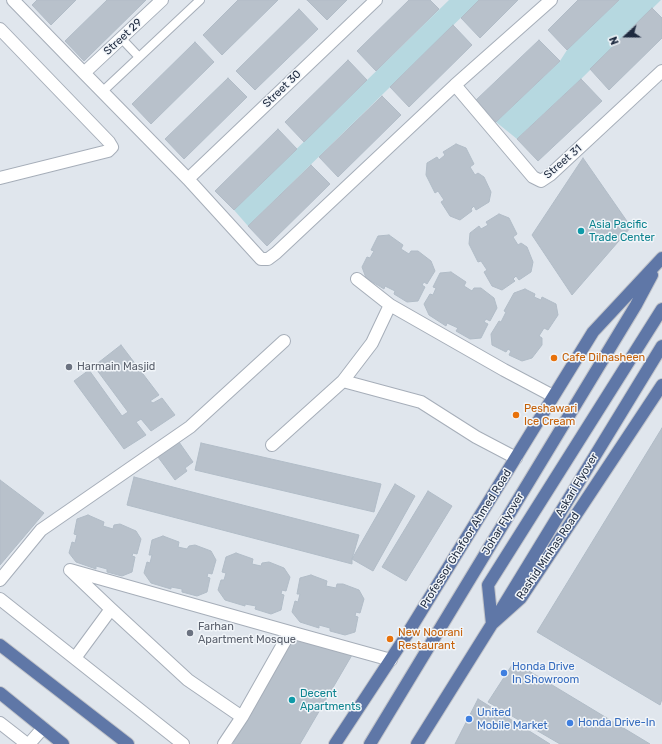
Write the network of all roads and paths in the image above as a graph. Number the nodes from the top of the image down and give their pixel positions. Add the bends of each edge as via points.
1 (13, 0) edge
2 (162, 0) edge
3 (200, 0) edge
4 (376, 0) edge
5 (551, 0) edge
6 (0, 29) edge
7 (121, 38) junction
8 (4, 42) edge
9 (139, 58) junction
10 (662, 71) edge
11 (84, 74) junction
12 (455, 85) junction
13 (102, 92) junction
14 (0, 178) edge
15 (188, 179) junction
16 (662, 258) edge
17 (357, 279) dead end
18 (390, 305) junction
19 (662, 309) edge
20 (284, 340) dead end
21 (662, 346) edge
22 (343, 381) junction
23 (662, 385) edge
24 (554, 396) junction
25 (272, 445) dead end
26 (516, 458) junction
27 (0, 580) edge
28 (0, 599) edge
29 (111, 610) junction
30 (492, 624) junction
31 (290, 632) junction
32 (0, 645) edge
33 (75, 658) junction
34 (391, 660) junction
35 (0, 692) edge
36 (242, 717) junction
37 (0, 723) edge
38 (43, 728) junction
39 (14, 740) edge
40 (421, 743) edge
41 (28, 744) edge
42 (62, 744) edge
43 (128, 744) edge
44 (183, 744) edge
45 (224, 744) edge
46 (335, 744) edge
47 (370, 744) edge

1 - 11 street
2 - 7 street, Street 29
3 - 9 lane
4 - 15 street, Street 30
5 - 12 street
6 - 8 street
7 - 9 lane
7 - 11 street, Street 29
8 - 14 street via 109,142 112,148
9 - 13 lane
10 - 12 street, Street 31 via 541,181 533,177
11 - 13 street
12 - 15 street via 268,259 261,259
13 - 15 street
16 - 24 main road, Professor Ghafoor Ahmed Road via 593,332
16 - 47 main road, Johar Flyover
17 - 18 street
18 - 22 street via 372,343
18 - 24 street
19 - 30 main road via 488,584
20 - 27 street via 190,427 41,530
21 - 30 main road, Askari Flyover
22 - 25 street
22 - 26 street via 421,402 476,437
23 - 30 main road, Rashid Minhas Road via 521,598
24 - 26 main road, Professor Ghafoor Ahmed Road
26 - 34 main road, Professor Ghafoor Ahmed Road
28 - 33 street
29 - 31 street via 70,570
29 - 33 street
29 - 36 street via 188,680
30 - 40 main road, Rashid Minhas Road
31 - 34 street
31 - 36 street
32 - 43 main road
33 - 44 street
34 - 46 main road, Professor Ghafoor Ahmed Road
35 - 38 main road
36 - 45 street
37 - 39 street
38 - 41 street
38 - 42 main road
39 - 41 street

